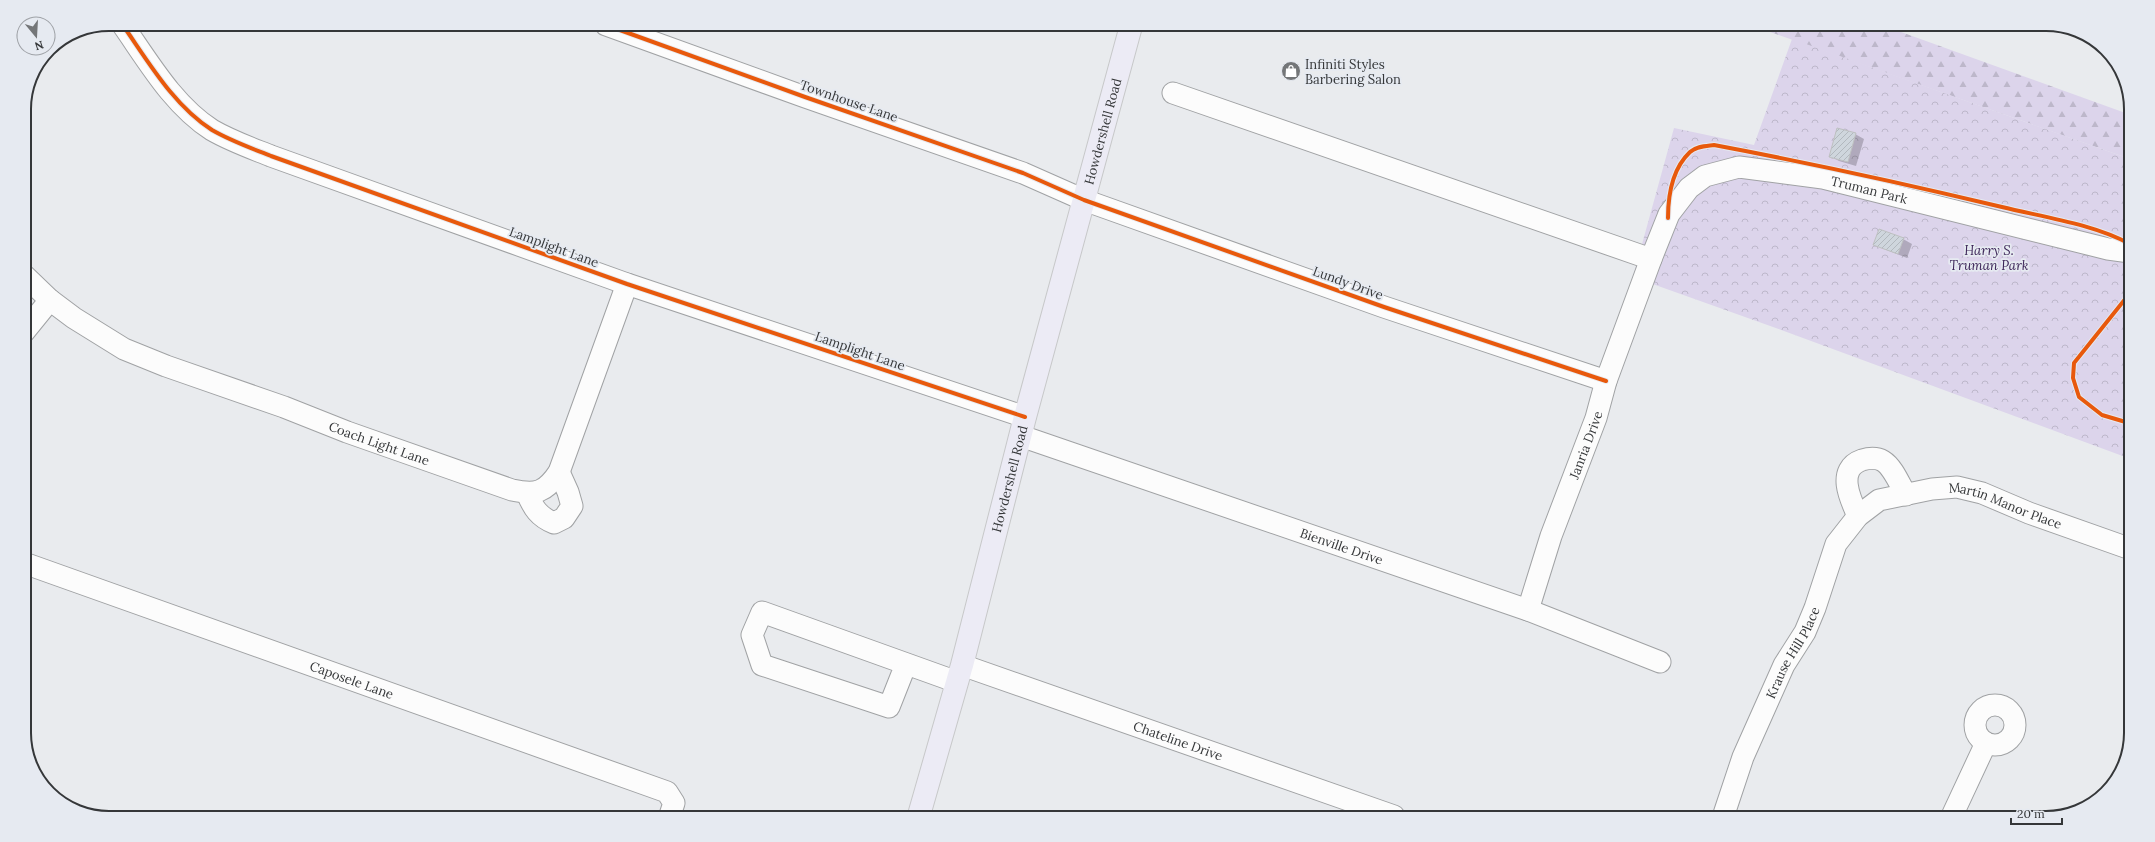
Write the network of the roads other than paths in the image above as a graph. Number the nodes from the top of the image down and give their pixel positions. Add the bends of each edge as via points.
1 (127, 31) edge
2 (623, 31) edge
3 (1130, 31) edge
4 (1173, 93) dead end
5 (1084, 200) junction
6 (2124, 251) edge
7 (1651, 259) junction
8 (1643, 281) joint
9 (31, 282) edge
10 (626, 284) junction
11 (50, 300) junction
12 (31, 323) edge
13 (1606, 381) junction
14 (1023, 426) junction
15 (559, 472) junction
16 (527, 493) junction
17 (1906, 495) junction
18 (1879, 500) joint
19 (1858, 516) junction
20 (2124, 547) edge
21 (31, 565) edge
22 (1528, 610) junction
23 (1660, 662) dead end
24 (906, 664) junction
25 (960, 674) junction
26 (1986, 743) dead end
27 (672, 809) edge
28 (920, 811) edge
29 (1379, 811) edge
30 (1725, 811) edge
31 (1954, 811) edge

1 - 10 street, Lamplight Lane via 166,87 183,106 197,119 230,140
2 - 5 street, Townhouse Lane via 1023,172
3 - 5 main road, Howdershell Road
4 - 7 street
5 - 13 street, Lundy Drive via 1384,307
5 - 14 main road, Howdershell Road
6 - 7 street, Truman Park via 1823,178 1739,167 1705,176 1689,188 1669,214
7 - 8 street, Truman Park
8 - 13 street, Janria Drive
9 - 11 street, Coach Light Lane
10 - 14 street, Lamplight Lane
10 - 15 street
11 - 12 street
11 - 16 street, Coach Light Lane via 124,350 347,432
13 - 22 street, Janria Drive via 1596,418 1551,536
14 - 22 street, Bienville Drive
14 - 25 main road, Howdershell Road
15 - 16 street via 550,485 539,491
15 - 16 street via 572,506 564,518 554,522 544,519 533,508
17 - 18 street, Martin Manor Place
17 - 19 street via 1883,461 1871,457 1855,463 1848,472 1846,487
17 - 20 street, Martin Manor Place via 1932,488 1957,487 1982,493
18 - 19 street, Krause Hill Place
19 - 30 street, Krause Hill Place via 1836,544 1815,608 1805,632 1784,665 1742,757
21 - 27 street, Caposele Lane via 667,792
22 - 23 street, Bienville Drive
24 - 24 street, Chateline Drive via 762,612 752,635 762,665 888,707
24 - 25 street, Chateline Drive
25 - 28 main road, Howdershell Road
25 - 29 street, Chateline Drive
26 - 31 street

